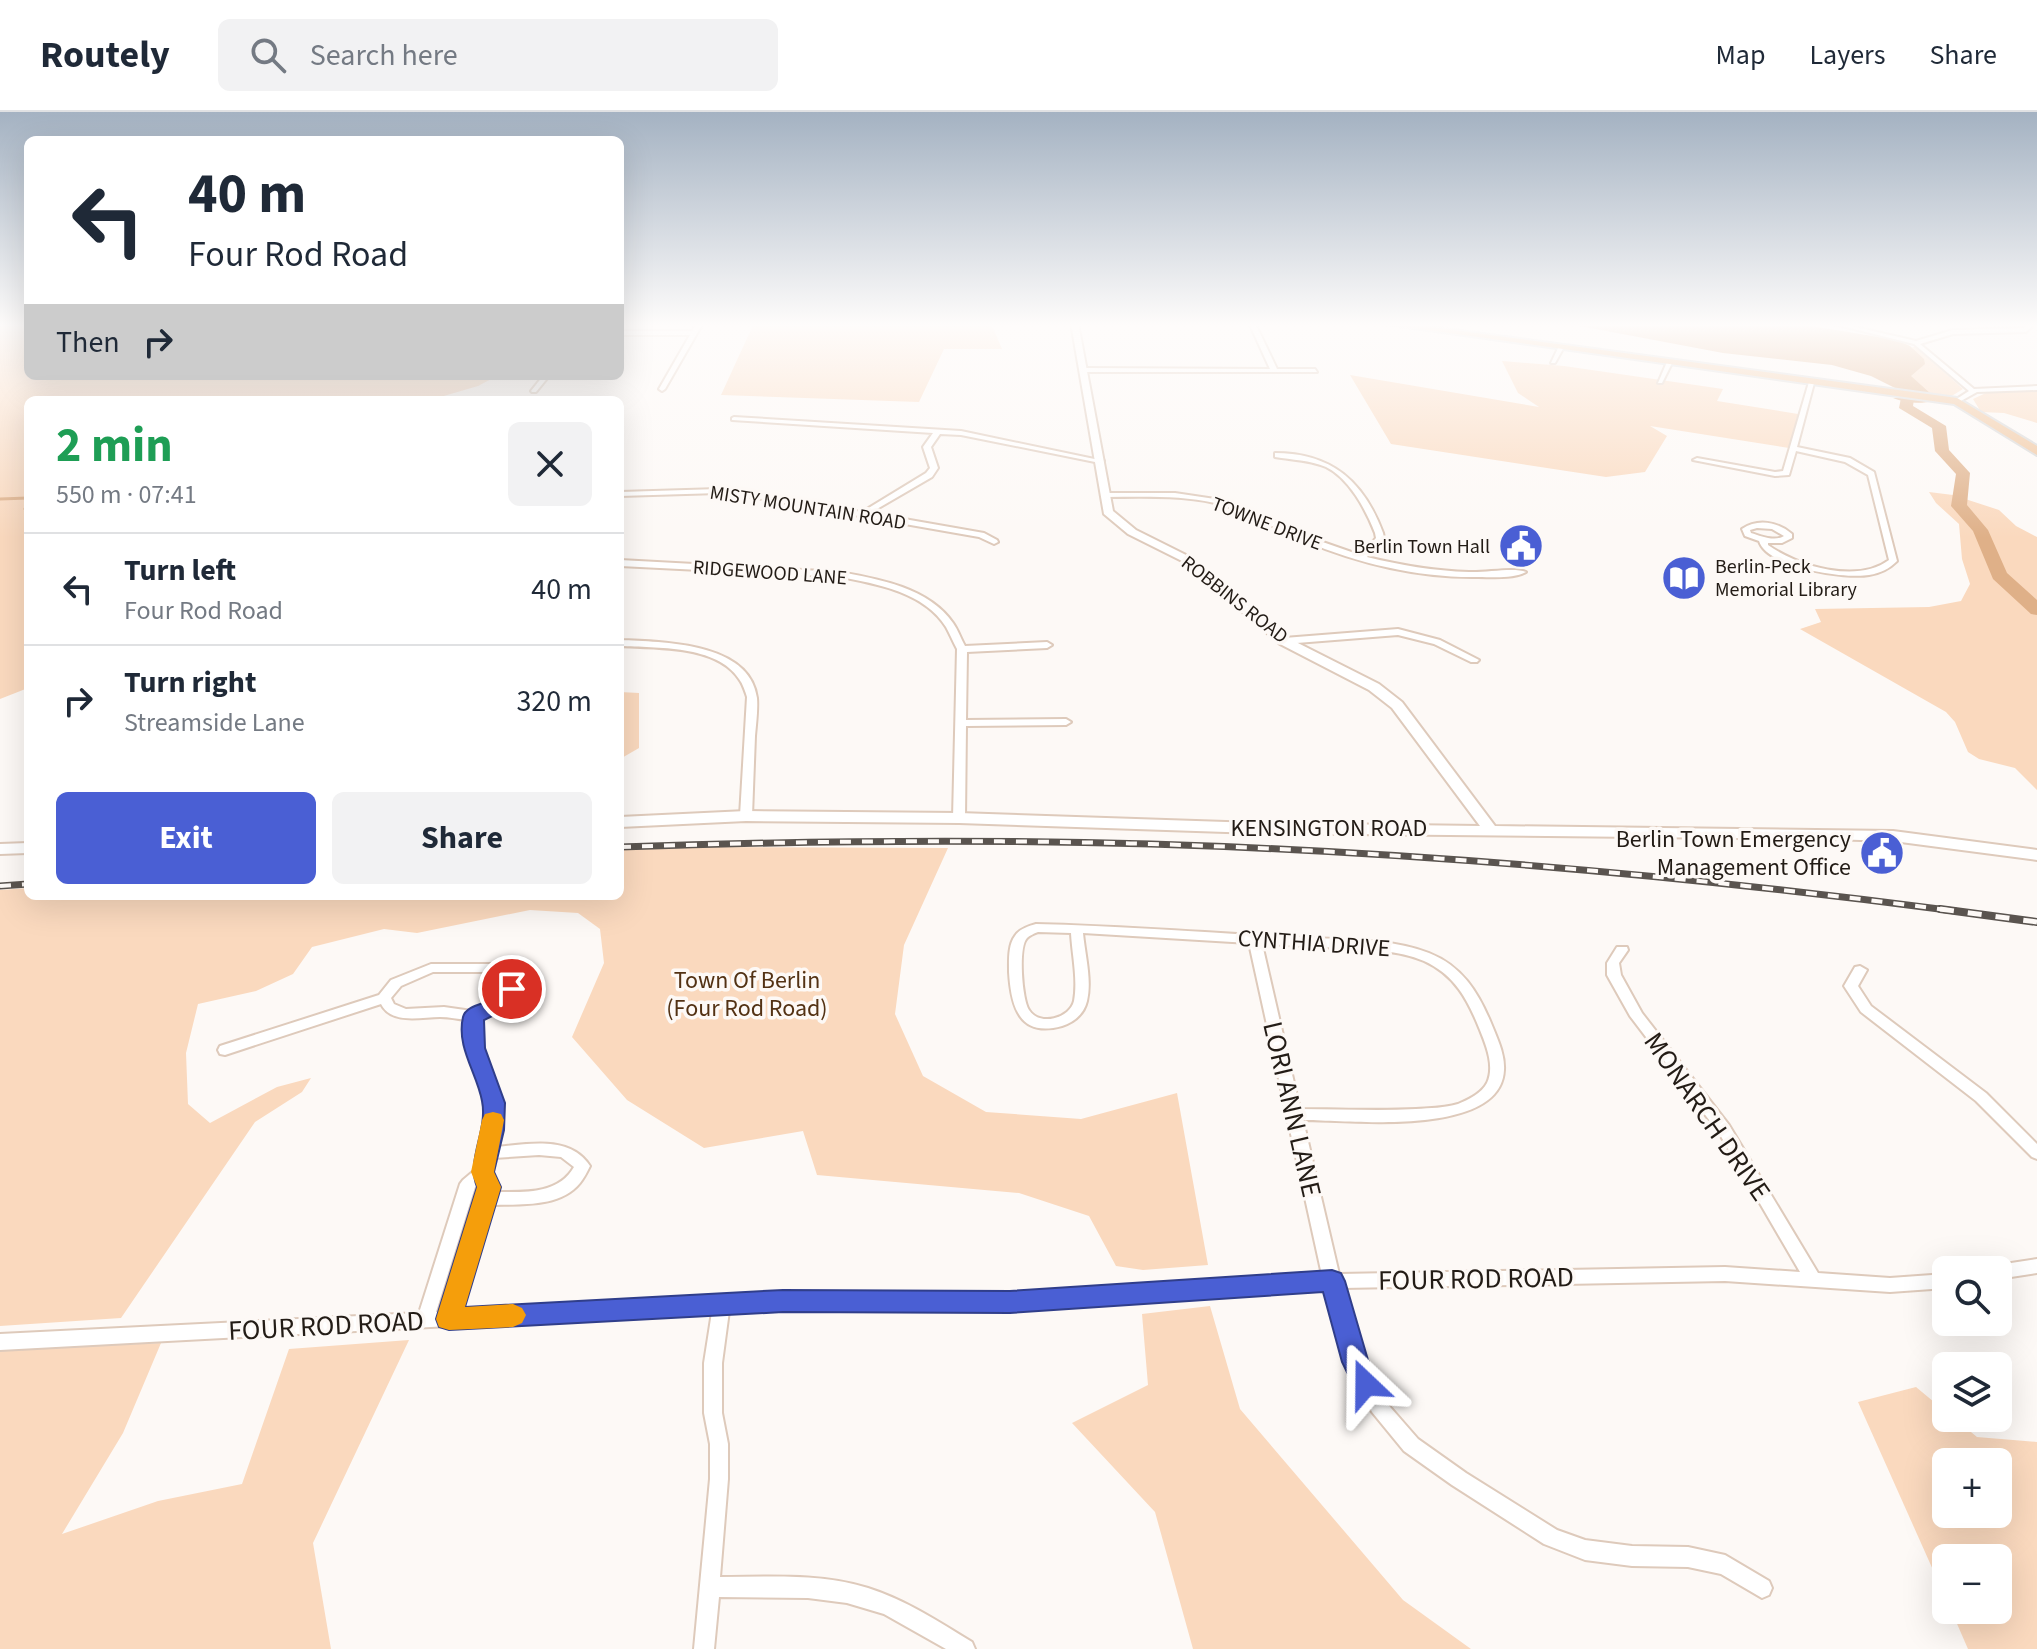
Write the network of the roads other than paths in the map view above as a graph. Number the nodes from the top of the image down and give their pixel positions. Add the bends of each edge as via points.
1 (1088, 395) edge
2 (1808, 395) edge
3 (1899, 395) edge
4 (1967, 395) edge
5 (1957, 401) junction
6 (734, 419) dead end
7 (938, 431) junction
8 (1792, 448) junction
9 (2036, 450) edge
10 (1278, 455) dead end
11 (1697, 460) dead end
12 (1100, 461) junction
13 (624, 494) edge
14 (1105, 495) junction
15 (864, 514) junction
16 (1763, 540) dead end
17 (994, 542) dead end
18 (1362, 557) junction
19 (624, 563) edge
20 (1522, 572) dead end
21 (1284, 641) junction
22 (624, 643) edge
23 (1047, 645) dead end
24 (962, 649) junction
25 (1474, 660) dead end
26 (1066, 722) dead end
27 (962, 723) junction
28 (746, 816) junction
29 (959, 818) junction
30 (624, 822) edge
31 (1489, 828) junction
32 (24, 848) edge
33 (0, 849) edge
34 (2037, 855) edge
35 (1077, 929) junction
36 (1254, 938) junction
37 (1622, 950) dead end
38 (1860, 970) dead end
39 (384, 998) junction
40 (473, 1016) junction
41 (225, 1050) dead end
42 (1294, 1114) junction
43 (488, 1153) junction
44 (2037, 1153) edge
45 (483, 1172) junction
46 (485, 1199) junction
47 (2037, 1266) edge
48 (2012, 1270) edge
49 (1332, 1281) junction
50 (1814, 1281) junction
51 (1932, 1282) edge
52 (721, 1305) junction
53 (449, 1319) junction
54 (425, 1320) junction
55 (0, 1342) edge
56 (710, 1587) junction
57 (1762, 1588) dead end
58 (704, 1649) edge
59 (965, 1649) edge

1 - 12 street, ROBBINS ROAD
2 - 8 street
3 - 5 main road
4 - 5 street
5 - 9 main road
6 - 7 street
7 - 12 street
7 - 15 street via 927,447 934,468 929,475
8 - 11 street via 1784,474
8 - 16 street via 1837,456 1871,474 1893,561 1868,572 1821,570 1775,554
10 - 18 street via 1325,464 1349,480 1380,538
12 - 14 street, ROBBINS ROAD
13 - 15 street, MISTY MOUNTAIN ROAD via 719,491
14 - 18 street, TOWNE DRIVE via 1217,501
14 - 21 street, ROBBINS ROAD via 1116,522 1186,559
15 - 17 street, MISTY MOUNTAIN ROAD via 981,535
18 - 20 street, TOWNE DRIVE via 1438,571
19 - 24 street, RIDGEWOOD LANE via 863,578 932,606 952,626
21 - 25 street via 1398,632 1437,642
21 - 31 street, ROBBINS ROAD via 1374,687 1397,705
22 - 28 street via 708,653 726,660 749,682
23 - 24 street
24 - 27 street
26 - 27 street
27 - 29 street
28 - 29 street, KENSINGTON ROAD
28 - 30 street, KENSINGTON ROAD
29 - 31 street, KENSINGTON ROAD via 1256,828
31 - 34 street, KENSINGTON ROAD via 1893,836
32 - 33 street
35 - 35 street, CYNTHIA DRIVE via 1036,928 1021,935 1016,946 1018,1006 1026,1018 1061,1022 1074,1015 1080,1003
35 - 36 street, CYNTHIA DRIVE
36 - 42 street, LORI ANN LANE
36 - 42 street, CYNTHIA DRIVE via 1387,947 1436,962 1458,977 1472,997 1499,1060 1496,1079 1485,1096 1464,1108 1436,1113
37 - 50 street, MONARCH DRIVE via 1613,963 1614,975 1637,1016 1724,1129
38 - 44 street via 1851,986 1866,1009 1981,1097
39 - 40 street via 404,1014
39 - 40 street via 396,983 431,968 505,968 514,977 512,989 502,1003
39 - 41 street
40 - 43 street via 474,1048 494,1103
42 - 49 street, LORI ANN LANE
43 - 45 street
43 - 46 street via 563,1150 582,1166 577,1179 562,1191
45 - 46 street via 489,1187
45 - 54 street via 468,1184
46 - 53 street
47 - 48 street
49 - 50 street, FOUR ROD ROAD via 1725,1274
49 - 52 street, FOUR ROD ROAD via 1010,1302
49 - 57 street, LORI ANN LANE via 1355,1362 1378,1406 1411,1445 1447,1471 1551,1537 1585,1550 1688,1557 1725,1565
50 - 51 street, FOUR ROD ROAD
52 - 53 street, FOUR ROD ROAD
52 - 56 street via 713,1388 719,1479
53 - 54 street, FOUR ROD ROAD
54 - 55 street, FOUR ROD ROAD
56 - 58 street
56 - 59 street via 804,1588 864,1597 916,1619

